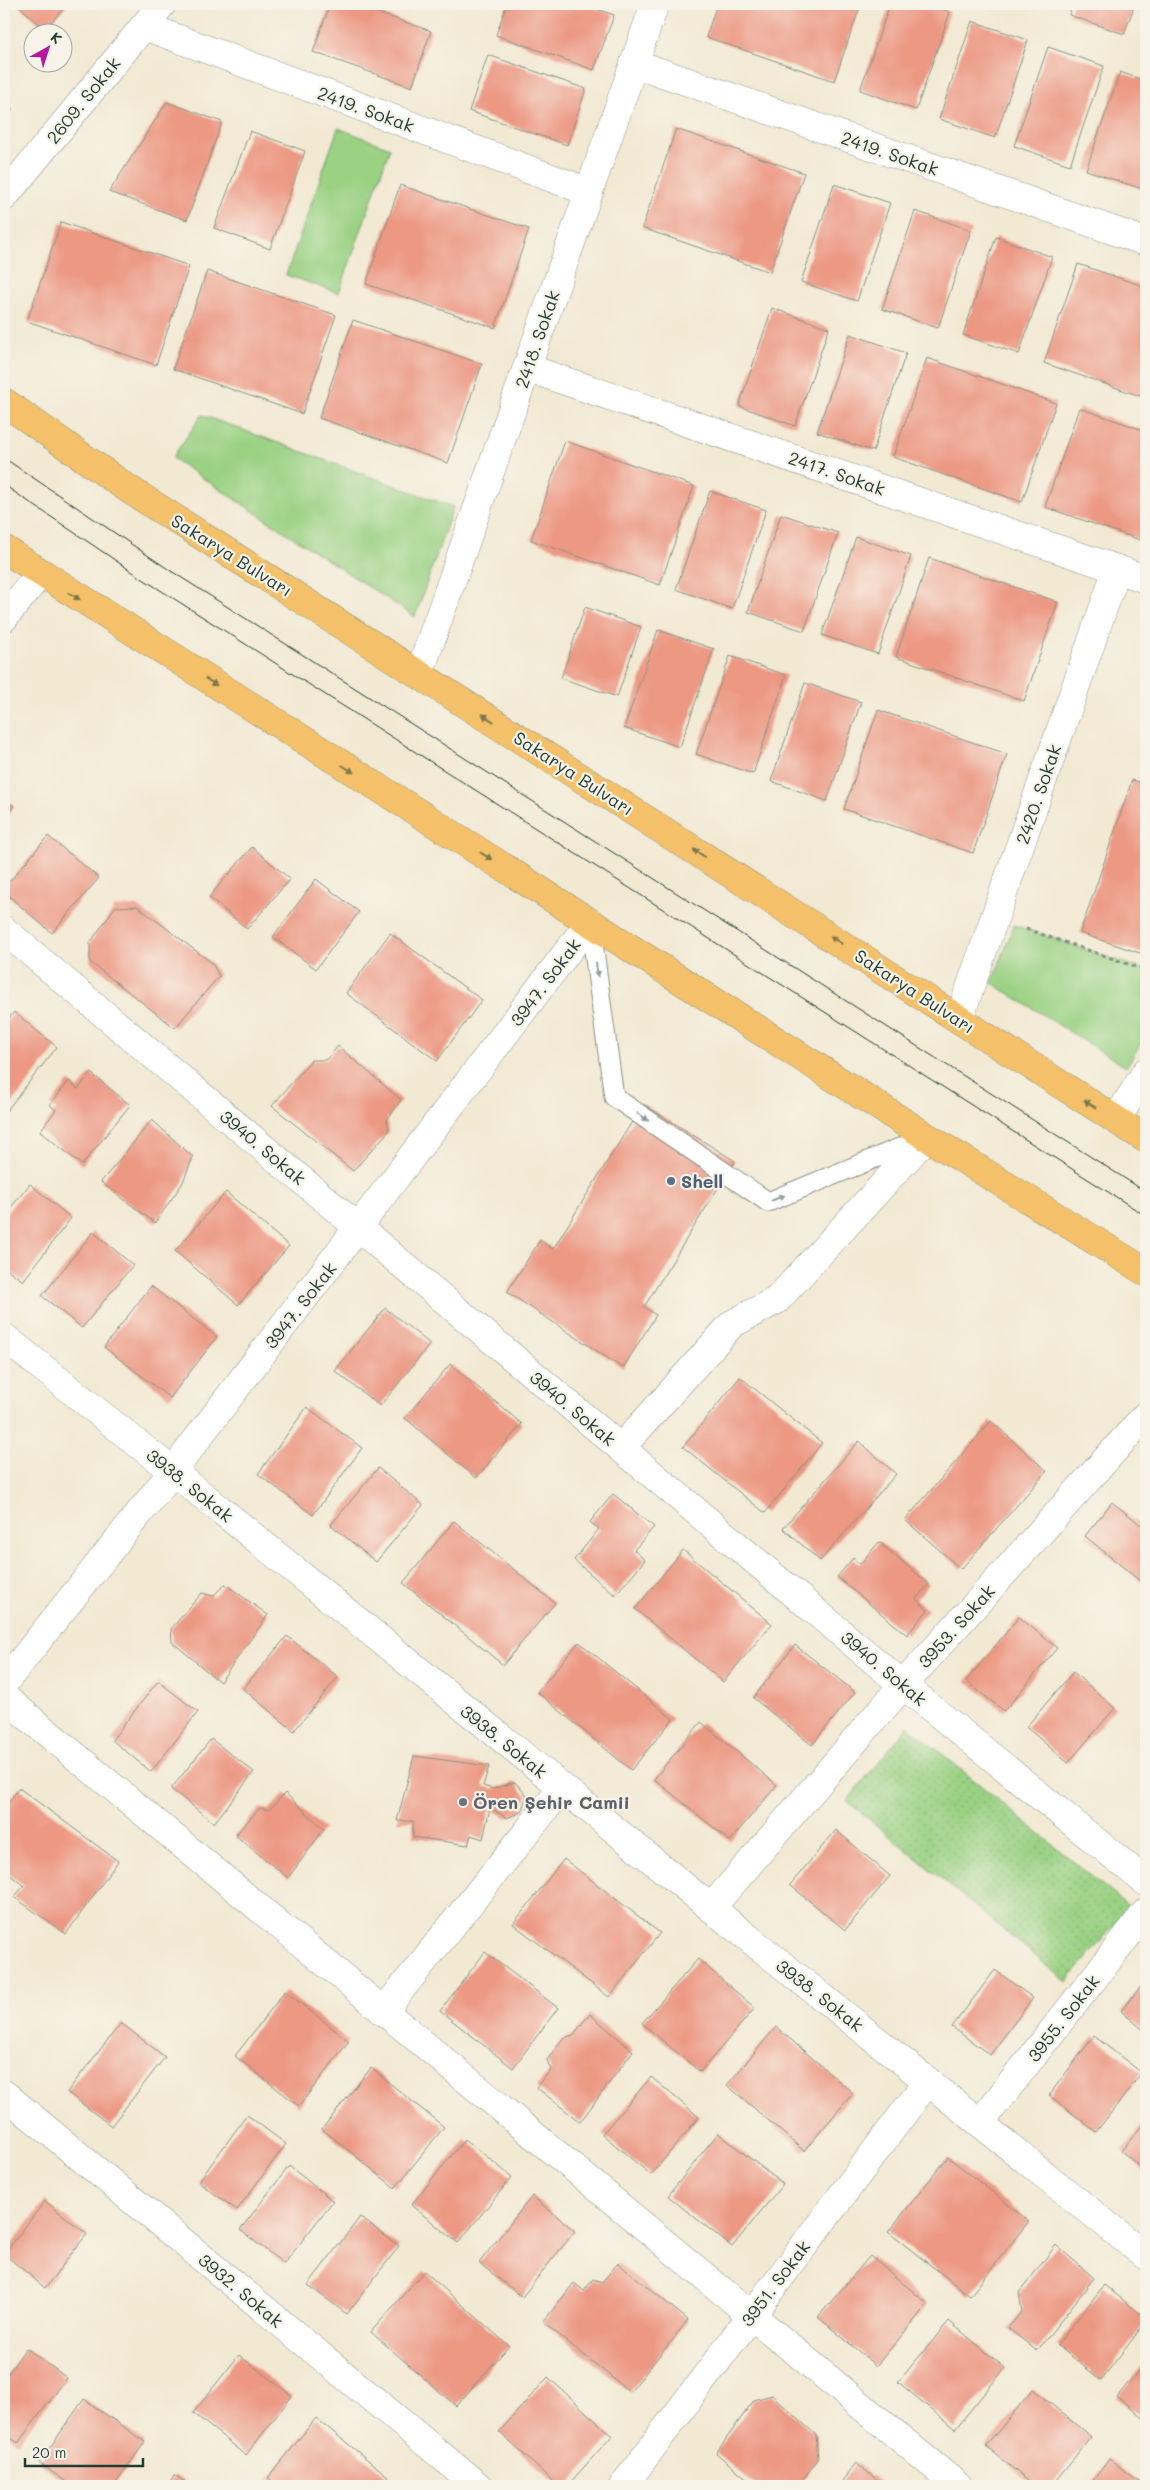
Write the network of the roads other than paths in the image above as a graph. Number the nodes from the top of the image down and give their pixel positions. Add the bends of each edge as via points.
1 (162, 4) edge
2 (655, 4) edge
3 (144, 26) junction
4 (634, 63) junction
5 (589, 192) junction
6 (4, 196) edge
7 (1146, 242) edge
8 (527, 368) junction
9 (4, 402) edge
10 (4, 550) edge
11 (1117, 569) junction
12 (40, 574) junction
13 (1146, 579) edge
14 (4, 618) edge
15 (419, 674) junction
16 (590, 922) junction
17 (4, 930) edge
18 (959, 1019) junction
19 (1146, 1072) edge
20 (1116, 1120) junction
21 (927, 1137) junction
22 (1146, 1139) edge
23 (359, 1228) junction
24 (1146, 1272) edge
25 (4, 1337) edge
26 (1146, 1416) edge
27 (621, 1448) junction
28 (172, 1472) junction
29 (4, 1683) edge
30 (903, 1685) junction
31 (4, 1697) edge
32 (562, 1788) junction
33 (1146, 1882) edge
34 (711, 1908) junction
35 (1146, 1912) edge
36 (384, 2012) junction
37 (928, 2081) junction
38 (4, 2094) edge
39 (980, 2123) junction
40 (1146, 2256) edge
41 (751, 2314) junction
42 (478, 2486) edge
43 (623, 2486) edge
44 (958, 2486) edge

1 - 3 street, 2609. Sokak
2 - 4 street, 2418. Sokak
3 - 5 street, 2419. Sokak
3 - 6 street, 2609. Sokak
4 - 5 street, 2418. Sokak
4 - 7 street, 2419. Sokak
5 - 8 street, 2418. Sokak
8 - 11 street, 2417. Sokak
8 - 15 street, 2418. Sokak
9 - 15 main road, Sakarya Bulvarı via 127,488
10 - 12 main road
11 - 13 street, 2417. Sokak
11 - 18 street, 2420. Sokak
12 - 14 street
12 -> 16 main road
18 -> 15 main road, Sakarya Bulvarı
16 - 21 main road
16 -> 21 lane via 614,1097 768,1202
16 - 23 street, 3947. Sokak
17 - 23 street, 3940. Sokak
20 -> 18 main road, Sakarya Bulvarı
19 - 20 street
20 - 22 main road, Sakarya Bulvarı
21 - 24 main road
21 - 27 street via 777,1300 732,1324
23 - 27 street, 3940. Sokak
23 - 28 street, 3947. Sokak
25 - 28 street, 3938. Sokak
26 - 30 street, 3953. Sokak
27 - 30 street, 3940. Sokak
28 - 29 street, 3947. Sokak
28 - 32 street, 3938. Sokak
30 - 33 street, 3940. Sokak
30 - 34 street, 3953. Sokak
31 - 36 street
32 - 34 street, 3938. Sokak
32 - 36 street
34 - 37 street, 3938. Sokak
35 - 39 street, 3955. Sokak
36 - 41 street
37 - 39 street, 3938. Sokak
37 - 41 street, 3951. Sokak
38 - 42 street, 3932. Sokak
39 - 40 street, 3938. Sokak
41 - 43 street, 3951. Sokak
41 - 44 street

